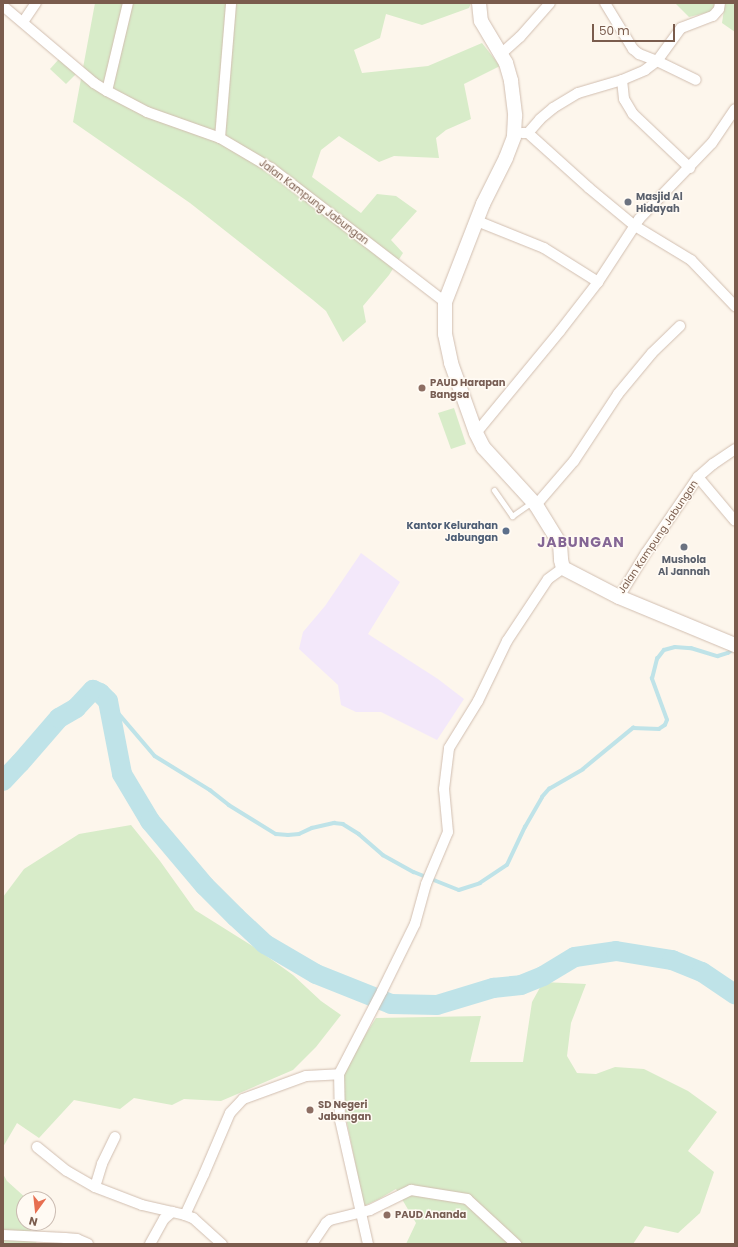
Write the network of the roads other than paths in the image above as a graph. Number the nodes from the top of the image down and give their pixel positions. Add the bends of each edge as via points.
1 (36, 3) edge
2 (128, 3) edge
3 (231, 3) edge
4 (479, 3) edge
5 (550, 3) edge
6 (605, 3) edge
7 (720, 3) edge
8 (3, 6) edge
9 (23, 22) junction
10 (502, 53) junction
11 (657, 61) junction
12 (622, 80) junction
13 (696, 80) dead end
14 (107, 91) junction
15 (735, 109) edge
16 (528, 133) junction
17 (514, 137) junction
18 (220, 138) junction
19 (690, 168) junction
20 (476, 221) junction
21 (635, 226) junction
22 (598, 282) junction
23 (445, 302) junction
24 (735, 306) edge
25 (680, 326) dead end
26 (476, 433) junction
27 (735, 449) edge
28 (698, 477) junction
29 (494, 490) dead end
30 (534, 503) junction
31 (735, 522) edge
32 (563, 568) junction
33 (619, 597) junction
34 (732, 643) edge
35 (339, 1074) junction
36 (115, 1137) dead end
37 (37, 1147) dead end
38 (94, 1187) junction
39 (172, 1212) junction
40 (361, 1213) junction
41 (185, 1215) junction
42 (3, 1235) edge
43 (88, 1244) edge
44 (150, 1244) edge
45 (222, 1244) edge
46 (312, 1244) edge
47 (368, 1244) edge
48 (516, 1244) edge

1 - 9 street
2 - 14 street
3 - 18 street
4 - 10 street via 481,21
5 - 10 street
6 - 11 street via 633,49
7 - 11 street via 713,16 681,28
8 - 9 street, Jalan Kampung Jabungan
9 - 14 street, Jalan Kampung Jabungan via 94,83
10 - 17 street via 511,81
11 - 12 street via 645,70
11 - 13 street
12 - 16 street via 578,93 553,108
12 - 19 street via 624,99 633,114
14 - 18 street, Jalan Kampung Jabungan via 147,112
15 - 19 street via 712,143
16 - 17 street
16 - 21 street
17 - 20 street
18 - 23 street, Jalan Kampung Jabungan via 271,168
19 - 21 street
20 - 22 street via 544,248
20 - 23 street
21 - 22 street
21 - 24 street via 691,260
22 - 26 street via 554,340
23 - 26 street via 445,334
25 - 30 street via 652,353 618,394 574,461
26 - 30 street via 483,447
27 - 28 street, Jalan Kampung Jabungan
28 - 31 street, Jalan Kampung Jabungan
28 - 33 street, Jalan Kampung Jabungan
29 - 30 lane via 512,516
30 - 32 street via 560,544
32 - 33 street
32 - 35 street via 548,579 507,641 478,702 449,748 444,789 448,832 426,884 415,924
33 - 34 street
35 - 40 street via 340,1120
35 - 41 street via 306,1076 243,1099 230,1113
36 - 38 street
37 - 38 street via 67,1171
38 - 39 street via 142,1205
39 - 41 street
39 - 44 street via 164,1219
40 - 46 street via 326,1222
40 - 47 street
40 - 48 street via 411,1190 461,1198 472,1203
41 - 45 street via 193,1218
42 - 43 street via 77,1239

